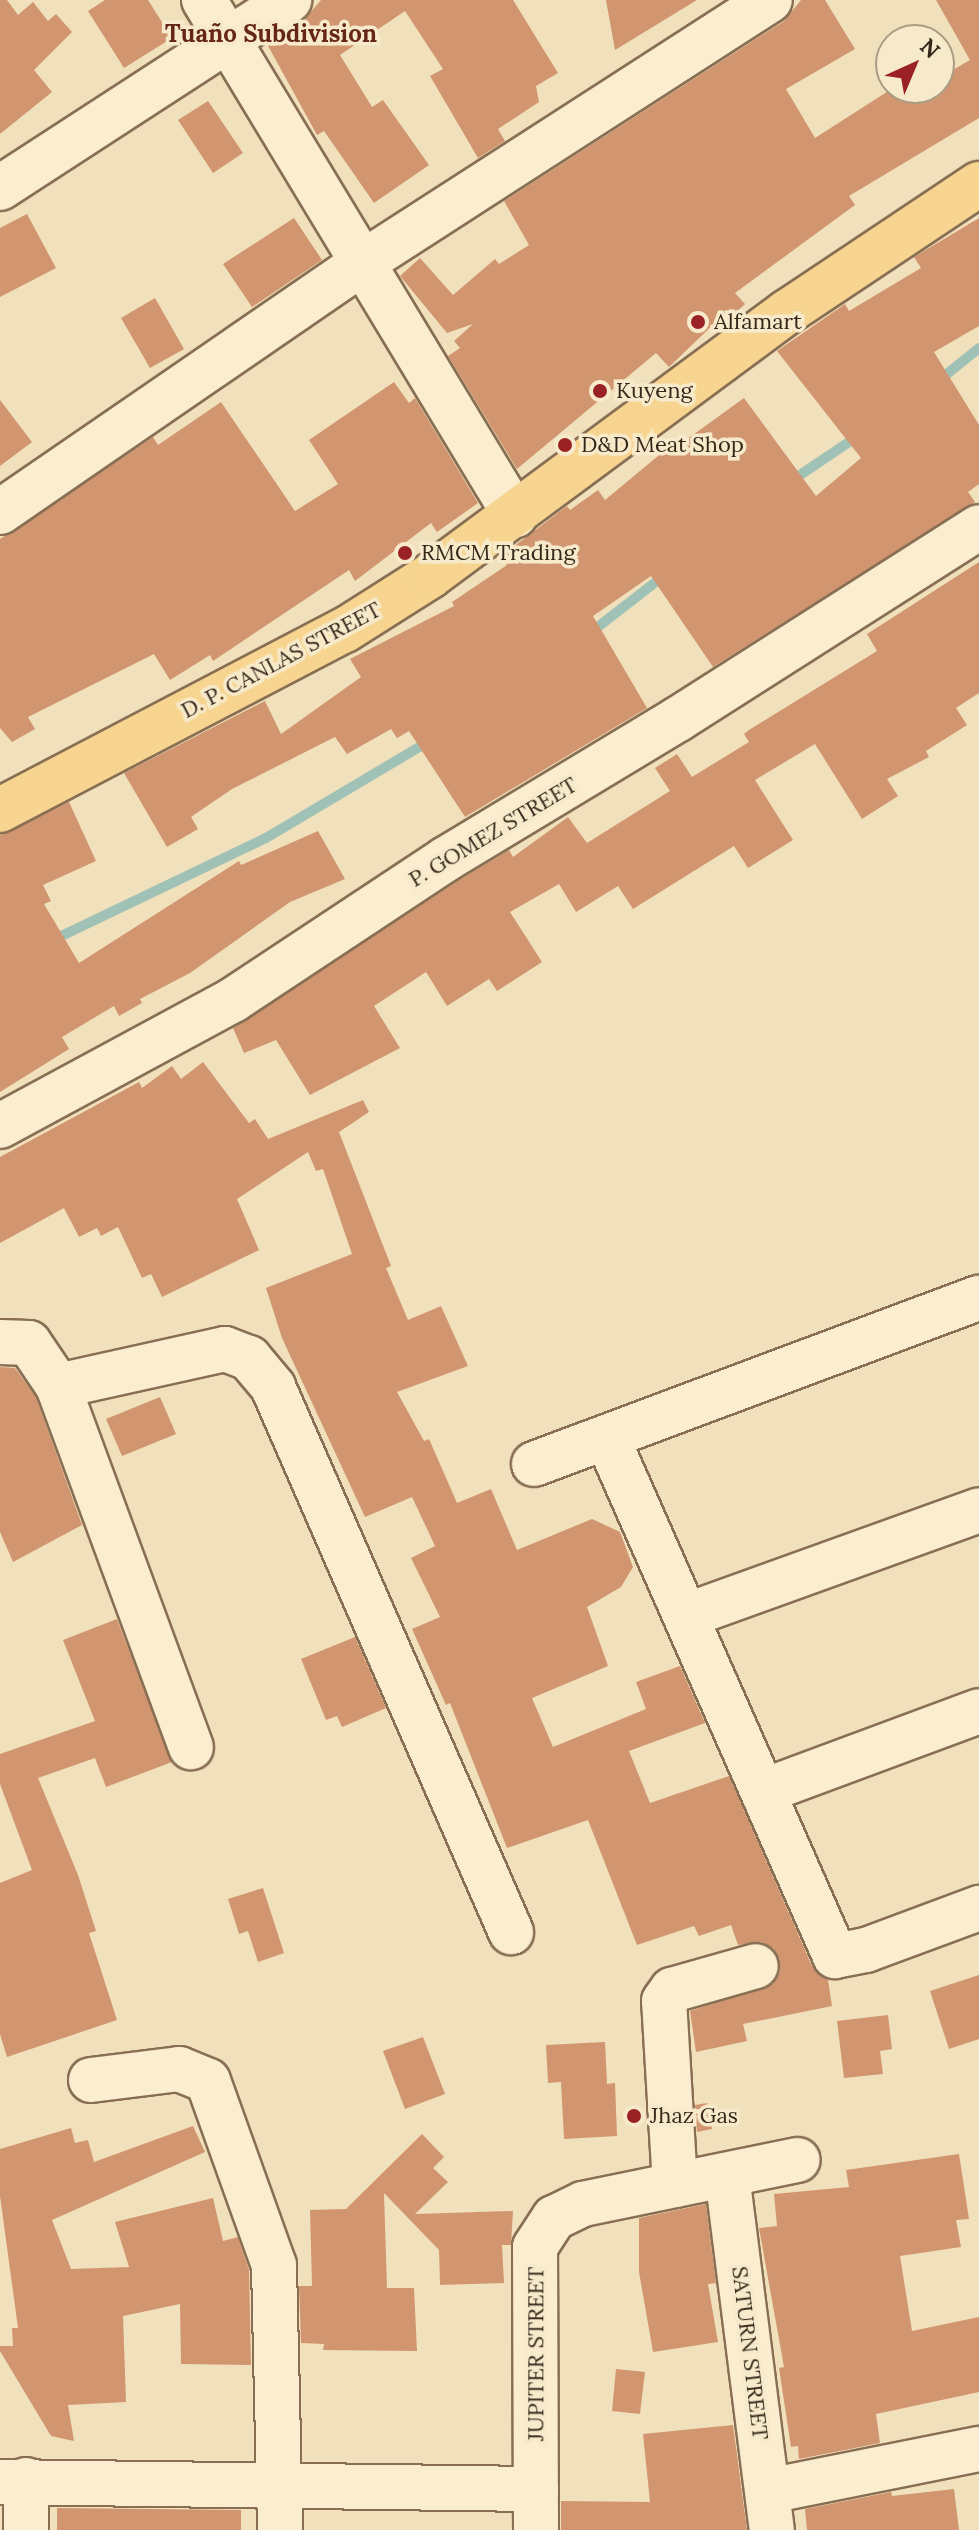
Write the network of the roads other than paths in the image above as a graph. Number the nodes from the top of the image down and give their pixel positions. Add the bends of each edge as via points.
1 (204, 0) edge
2 (289, 0) edge
3 (770, 0) edge
4 (226, 42) junction
5 (979, 184) edge
6 (0, 188) edge
7 (362, 263) junction
8 (0, 512) edge
9 (515, 515) junction
10 (979, 527) edge
11 (0, 810) edge
12 (0, 1126) edge
13 (979, 1298) edge
14 (0, 1342) edge
15 (58, 1386) junction
16 (608, 1440) junction
17 (534, 1464) dead end
18 (979, 1510) edge
19 (688, 1615) junction
20 (979, 1711) edge
21 (191, 1747) dead end
22 (764, 1791) junction
23 (979, 1908) edge
24 (511, 1932) dead end
25 (756, 1966) dead end
26 (91, 2080) dead end
27 (798, 2160) dead end
28 (727, 2175) junction
29 (675, 2185) junction
30 (979, 2449) edge
31 (13, 2481) edge
32 (280, 2487) junction
33 (536, 2510) edge
34 (770, 2510) edge
35 (26, 2530) edge
36 (280, 2530) edge

1 - 4 street
2 - 4 street
3 - 7 street
4 - 6 street
4 - 7 street
5 - 9 main road, D. P. CANLAS STREET via 787,312
7 - 8 street
7 - 9 street
9 - 11 main road, D. P. CANLAS STREET via 345,630
10 - 12 street, P. GOMEZ STREET via 446,859 233,1000
13 - 16 street
14 - 15 street via 29,1343
15 - 21 street
15 - 24 street via 225,1349 249,1358 273,1387
16 - 17 street
16 - 19 street
18 - 19 street
19 - 22 street
20 - 22 street
22 - 23 street via 835,1956
25 - 29 street via 672,1990 664,2001
26 - 32 street via 179,2069 208,2081 274,2265
27 - 28 street, JUPITER STREET
28 - 29 street, JUPITER STREET
28 - 34 street, SATURN STREET
29 - 33 street, JUPITER STREET via 583,2204 554,2218 535,2247
30 - 34 street
31 - 32 street
31 - 35 street
32 - 33 street
32 - 36 street

